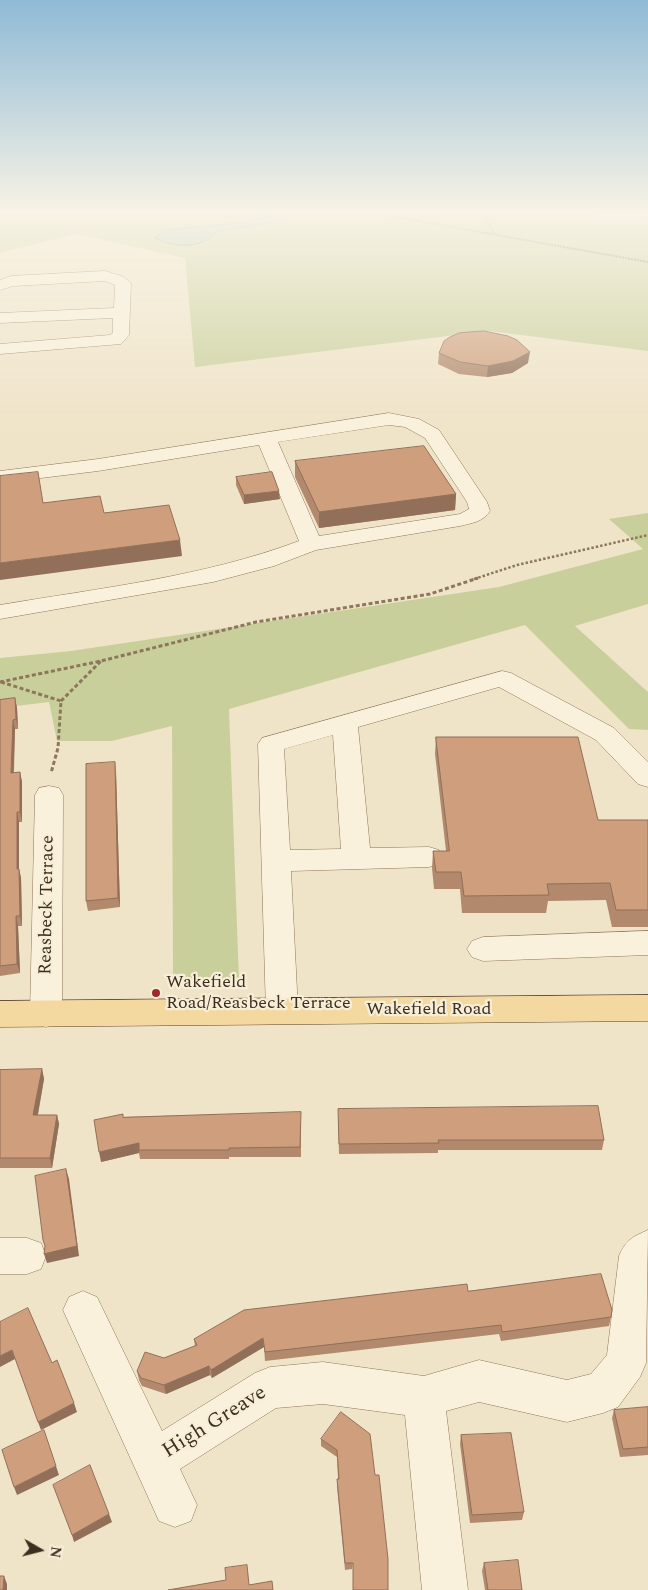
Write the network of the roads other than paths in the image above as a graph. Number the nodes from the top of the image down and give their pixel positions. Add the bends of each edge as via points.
1 (123, 285) edge
2 (122, 313) junction
3 (0, 318) edge
4 (0, 349) edge
5 (266, 437) junction
6 (0, 477) edge
7 (311, 544) junction
8 (0, 612) edge
9 (346, 723) junction
10 (648, 778) edge
11 (49, 795) road end
12 (429, 857) dead end
13 (356, 859) junction
14 (276, 861) junction
15 (648, 943) edge
16 (483, 949) dead end
17 (648, 1008) edge
18 (282, 1011) junction
19 (0, 1014) edge
20 (46, 1014) junction
21 (648, 1248) edge
22 (83, 1310) dead end
23 (424, 1397) junction
24 (155, 1460) junction
25 (175, 1505) dead end
26 (445, 1590) edge

1 - 2 street
2 - 3 street
2 - 4 street via 121,335 111,342
5 - 6 street via 98,465
5 - 7 street
5 - 7 street via 389,419 409,420 432,434 480,511 460,520
7 - 8 street via 266,561 213,575
9 - 10 street via 502,678 605,734
9 - 13 street
9 - 14 street via 271,744
11 - 20 street, Reasbeck Terrace
12 - 13 street
13 - 14 street
14 - 18 street
15 - 16 street
17 - 18 main road, Wakefield Road
18 - 20 main road, Wakefield Road
19 - 20 main road, Wakefield Road
21 - 23 street, High Greave via 638,1256 626,1363 602,1392 567,1401 478,1382
22 - 24 street, High Greave
23 - 24 street, High Greave via 323,1383 270,1388
23 - 26 street
24 - 25 street, High Greave

